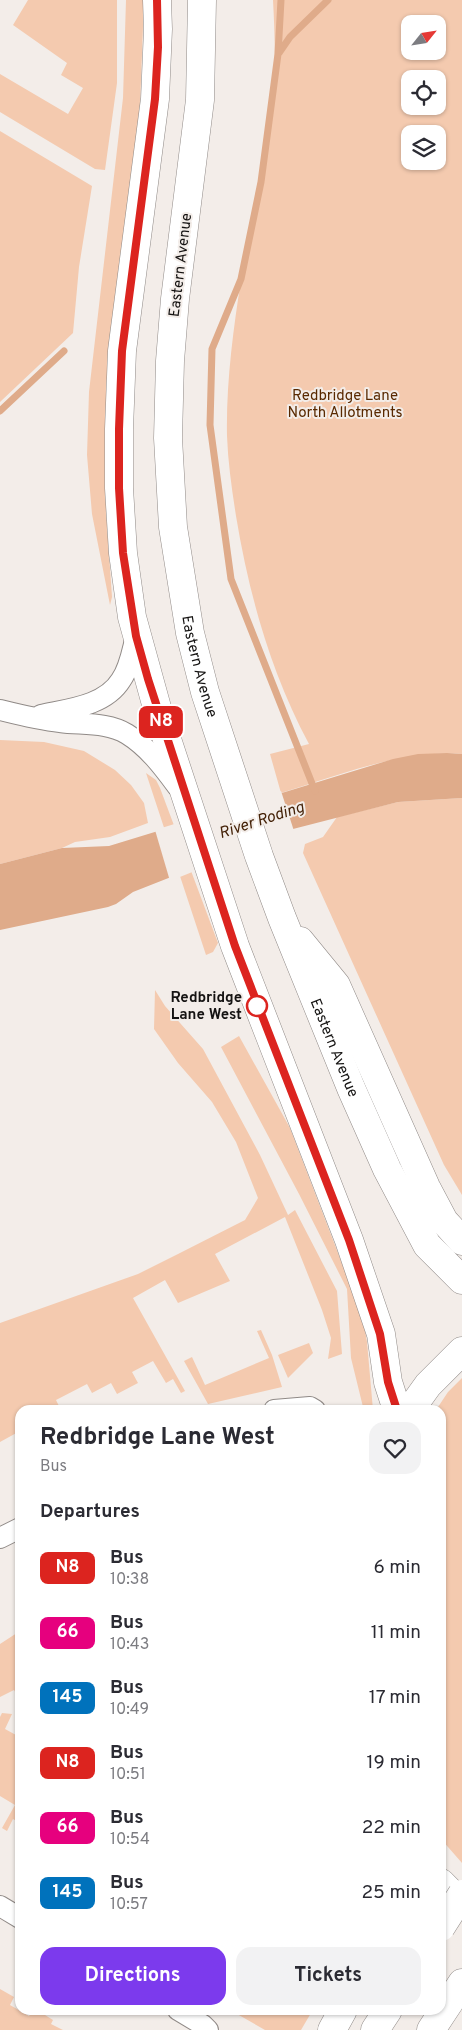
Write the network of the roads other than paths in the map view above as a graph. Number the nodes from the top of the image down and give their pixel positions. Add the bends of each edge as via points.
1 (157, 0) edge
2 (202, 0) edge
3 (136, 636) junction
4 (0, 710) edge
5 (32, 718) junction
6 (187, 800) junction
7 (282, 918) junction
8 (462, 1241) edge
9 (462, 1280) edge
10 (462, 1351) edge
11 (395, 1405) edge
12 (414, 1405) edge
13 (15, 1530) edge
14 (0, 1538) edge
15 (446, 1888) edge
16 (462, 1894) edge
17 (462, 1904) edge
18 (0, 1906) edge
19 (15, 1915) edge
20 (446, 1919) edge
21 (462, 1984) edge
22 (446, 2008) edge
23 (186, 2015) edge
24 (340, 2015) edge
25 (385, 2015) edge
26 (441, 2015) edge
27 (206, 2028) edge
28 (332, 2030) edge
29 (375, 2030) edge
30 (431, 2030) edge

1 - 3 highway via 155,99 122,351 119,429 123,553
2 - 7 highway, Eastern Avenue via 200,100 170,361 168,438 173,527 190,633 205,692
3 - 5 street via 128,667 112,691 87,704
3 - 6 highway
4 - 5 street
5 - 6 street via 97,725 126,733 156,759
6 - 11 highway via 235,946 349,1240 380,1334
7 - 8 highway via 336,984 426,1187 444,1221
7 - 9 highway, Eastern Avenue via 386,1168 427,1245
10 - 12 highway via 428,1385
13 - 14 street
15 - 17 highway
16 - 20 highway, bridge
18 - 19 street
21 - 22 highway
23 - 27 street
24 - 28 highway
25 - 29 highway
26 - 30 highway

